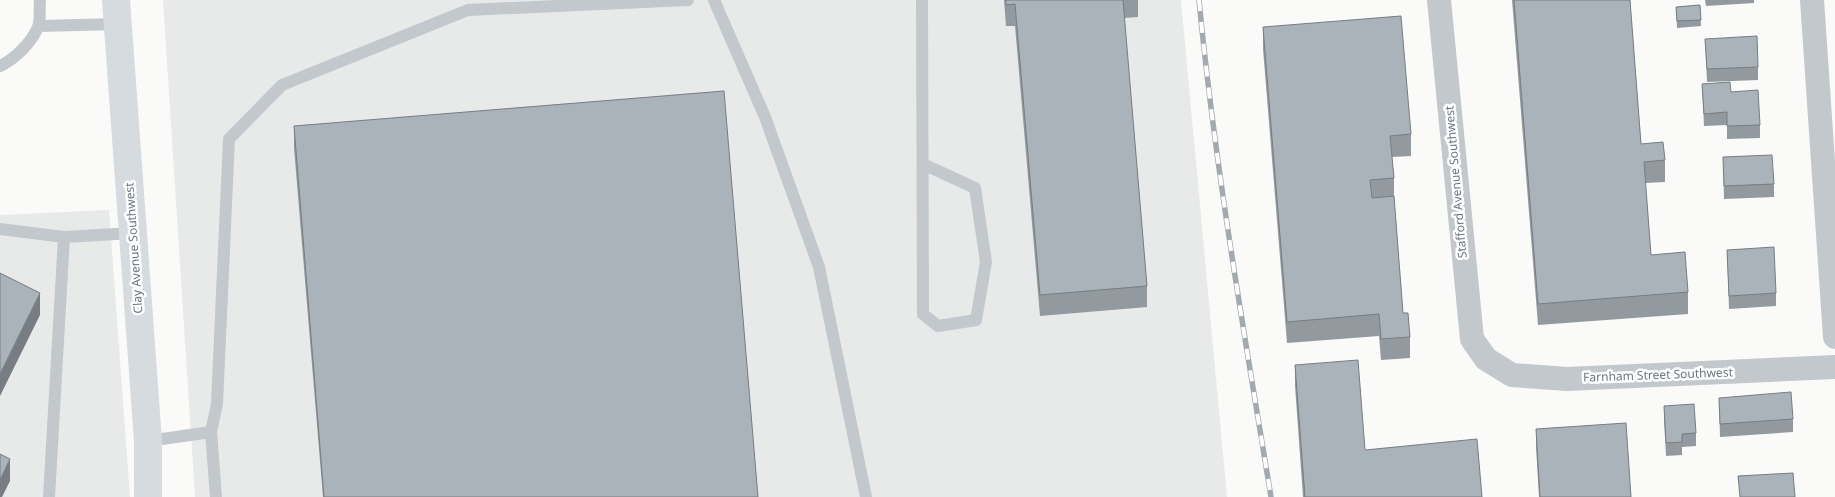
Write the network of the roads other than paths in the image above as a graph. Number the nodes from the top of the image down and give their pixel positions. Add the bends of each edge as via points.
1 (40, 0) edge
2 (688, 0) edge
3 (714, 0) edge
4 (922, 0) edge
5 (1439, 0) edge
6 (1812, 0) edge
7 (117, 12) edge
8 (39, 26) junction
9 (0, 66) edge
10 (922, 164) junction
11 (0, 229) edge
12 (133, 233) junction
13 (64, 237) junction
14 (1835, 337) edge
15 (1486, 359) joint
16 (1835, 367) edge
17 (211, 432) junction
18 (148, 441) junction
19 (49, 497) edge
20 (148, 497) edge
21 (216, 497) edge
22 (866, 497) edge

1 - 8 lane
2 - 17 lane via 468,10 282,85 229,139 217,404
3 - 22 lane via 765,116 819,267
4 - 10 lane
5 - 15 street, Stafford Avenue Southwest via 1472,339
6 - 14 street
7 - 8 lane
7 - 12 street, Clay Avenue Southwest
8 - 9 lane via 30,40
10 - 10 lane via 923,314 938,326 976,320 986,262 974,188
11 - 13 lane
12 - 13 lane
12 - 18 street, Clay Avenue Southwest
13 - 19 lane
15 - 16 street, Farnham Street Southwest via 1512,375 1567,379
17 - 18 lane
17 - 21 lane
18 - 20 street, Clay Avenue Southwest

